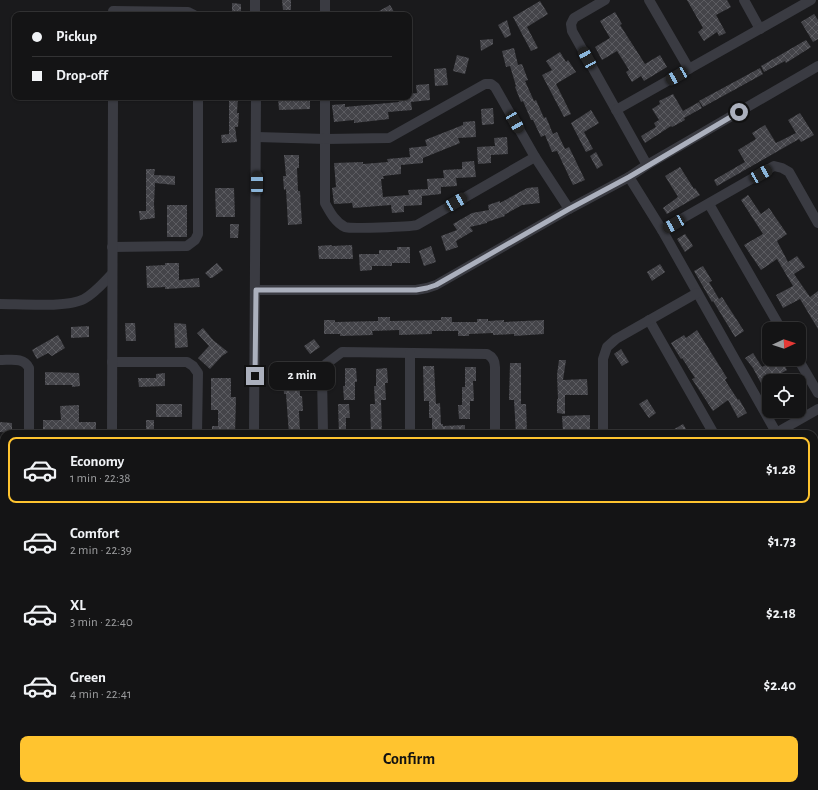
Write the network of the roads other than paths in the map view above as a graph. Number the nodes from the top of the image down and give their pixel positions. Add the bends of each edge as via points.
1 (112, 0) edge
2 (255, 0) edge
3 (325, 0) edge
4 (604, 0) edge
5 (649, 0) edge
6 (744, 0) edge
7 (811, 0) edge
8 (113, 12) edge
9 (255, 12) edge
10 (325, 12) edge
11 (760, 28) junction
12 (818, 66) edge
13 (689, 69) junction
14 (112, 100) edge
15 (198, 100) edge
16 (256, 100) edge
17 (325, 100) edge
18 (616, 110) junction
19 (257, 137) junction
20 (326, 139) junction
21 (535, 157) junction
22 (647, 165) junction
23 (629, 177) junction
24 (708, 204) junction
25 (569, 209) junction
26 (818, 223) edge
27 (662, 230) junction
28 (112, 247) junction
29 (112, 274) junction
30 (256, 290) junction
31 (697, 293) junction
32 (0, 304) edge
33 (649, 320) junction
34 (777, 322) edge
35 (410, 354) junction
36 (0, 360) edge
37 (112, 362) junction
38 (802, 366) edge
39 (818, 393) edge
40 (818, 409) edge
41 (29, 430) edge
42 (112, 430) edge
43 (197, 430) edge
44 (254, 430) edge
45 (323, 430) edge
46 (410, 430) edge
47 (495, 430) edge
48 (603, 430) edge
49 (712, 430) edge
50 (774, 430) edge
51 (781, 430) edge

1 - 8 street
2 - 9 street
3 - 10 street
4 - 18 street via 574,18 571,24 572,31
5 - 13 street
6 - 11 street
7 - 11 street
11 - 13 street
12 - 22 street
13 - 18 street
14 - 28 street
15 - 28 street via 196,240 187,246
16 - 19 street
17 - 20 street
18 - 22 street
19 - 20 street
19 - 30 street
20 - 21 street via 389,138 485,84 490,84 495,86
20 - 21 street via 325,203 330,214 346,228 417,225
21 - 25 street
22 - 23 street
23 - 25 street
23 - 27 street
24 - 26 street via 774,166 789,172
24 - 27 street
24 - 34 street
25 - 30 street via 427,288
27 - 31 street
28 - 29 street
29 - 32 street via 94,292 71,304
29 - 37 street
30 - 44 street
31 - 33 street
31 - 50 street
33 - 48 street via 607,347 603,359
33 - 49 street
35 - 45 street via 342,352 326,364 322,372
35 - 46 street
35 - 47 street via 487,354 492,357 496,367
36 - 41 street via 22,360 29,368
37 - 42 street
37 - 43 street via 187,362 193,366 198,374
38 - 39 street
40 - 51 street

